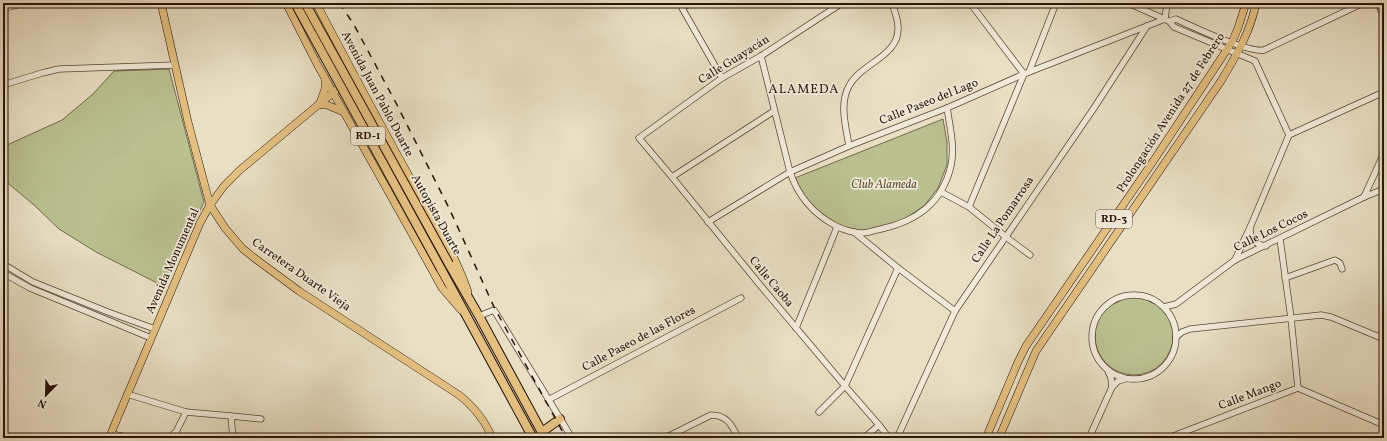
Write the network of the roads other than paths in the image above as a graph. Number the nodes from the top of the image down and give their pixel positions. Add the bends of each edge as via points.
1 (24, 3) edge
2 (161, 3) edge
3 (286, 3) edge
4 (295, 3) edge
5 (305, 3) edge
6 (316, 3) edge
7 (690, 3) edge
8 (842, 3) edge
9 (892, 3) edge
10 (970, 3) edge
11 (1056, 3) edge
12 (1128, 3) edge
13 (1167, 3) edge
14 (1246, 3) edge
15 (1256, 3) edge
16 (1363, 3) edge
17 (1378, 3) edge
18 (3, 9) edge
19 (1384, 17) edge
20 (1167, 20) junction
21 (1148, 26) junction
22 (1232, 42) junction
23 (1241, 46) junction
24 (1228, 49) junction
25 (1253, 50) junction
26 (1237, 53) junction
27 (760, 56) junction
28 (1250, 58) junction
29 (175, 65) junction
30 (1026, 73) junction
31 (354, 76) junction
32 (325, 78) junction
33 (722, 78) junction
34 (3, 85) edge
35 (334, 92) junction
36 (1384, 92) edge
37 (318, 104) junction
38 (947, 108) junction
39 (774, 110) junction
40 (345, 113) junction
41 (1289, 135) junction
42 (639, 138) joint
43 (849, 146) junction
44 (1384, 153) edge
45 (790, 172) junction
46 (672, 177) junction
47 (1384, 189) edge
48 (941, 192) junction
49 (1364, 198) junction
50 (210, 205) junction
51 (969, 207) junction
52 (708, 222) junction
53 (836, 227) junction
54 (1250, 228) junction
55 (853, 231) junction
56 (1006, 237) junction
57 (1280, 239) junction
58 (1266, 246) junction
59 (1030, 255) dead end
60 (1235, 260) junction
61 (3, 264) edge
62 (898, 268) junction
63 (1342, 269) dead end
64 (3, 273) edge
65 (1285, 278) junction
66 (741, 298) dead end
67 (472, 303) junction
68 (1176, 304) junction
69 (1164, 307) junction
70 (955, 311) junction
71 (479, 316) junction
72 (1171, 316) junction
73 (467, 318) junction
74 (1291, 318) junction
75 (1175, 325) junction
76 (796, 328) junction
77 (155, 329) junction
78 (1190, 329) junction
79 (1176, 337) junction
80 (151, 338) junction
81 (1384, 339) edge
82 (1108, 370) junction
83 (1126, 378) junction
84 (845, 386) junction
85 (1112, 387) junction
86 (1298, 388) junction
87 (128, 394) junction
88 (548, 400) junction
89 (186, 412) junction
90 (819, 412) dead end
91 (231, 416) junction
92 (261, 419) dead end
93 (560, 419) junction
94 (879, 425) junction
95 (1384, 425) edge
96 (543, 435) edge
97 (110, 436) edge
98 (132, 438) edge
99 (168, 438) edge
100 (233, 438) edge
101 (492, 438) edge
102 (533, 438) edge
103 (572, 438) edge
104 (665, 438) edge
105 (738, 438) edge
106 (864, 438) edge
107 (888, 438) edge
108 (897, 438) edge
109 (986, 438) edge
110 (999, 438) edge
111 (1089, 438) edge
112 (1168, 438) edge

1 - 18 street
2 - 29 main road, Carretera Duarte Vieja
3 - 32 main road, Autopista Duarte
4 - 73 highway, Autopista Duarte / RD-1, bridge
5 - 67 highway, Autopista Duarte / RD-1, bridge
6 - 31 main road, Avenida Juan Pablo Duarte
7 - 33 street via 682,8
8 - 27 street, Calle Guayacán
9 - 43 street via 898,26 897,39 887,52 853,79 844,98
10 - 30 street
11 - 30 street
12 - 20 street
13 - 20 street
14 - 22 main road, Prolongación Avenida 27 de Febrero / RD-3
15 - 23 main road, Prolongación Avenida 27 de Febrero / RD-3
16 - 25 street via 1264,50
17 - 19 street
20 - 21 street, Calle Paseo del Lago
20 - 22 street via 1176,20
20 - 24 street via 1174,27
21 - 30 street, Calle Paseo del Lago
21 - 56 street, Calle La Pomarrosa
22 - 23 street
22 - 24 main road, Prolongación Avenida 27 de Febrero / RD-3
23 - 25 street
23 - 26 main road, Prolongación Avenida 27 de Febrero / RD-3
24 - 26 street
24 - 109 main road, Prolongación Avenida 27 de Febrero / RD-3 via 1026,346
25 - 28 street
26 - 28 street
26 - 110 main road, Prolongación Avenida 27 de Febrero / RD-3 via 1204,106 1036,351
27 - 33 street, Calle Guayacán
27 - 39 street
28 - 41 street via 1255,61
29 - 34 street via 59,69
29 - 50 main road, Carretera Duarte Vieja
30 - 38 street, Calle Paseo del Lago
30 - 51 street
31 - 35 main road, Avenida Monumental
31 - 67 main road, Avenida Juan Pablo Duarte via 462,275
32 - 35 main road, Autopista Duarte
32 - 37 main road via 325,89
33 - 42 street, Calle Guayacán
35 - 37 main road, Avenida Monumental
35 - 40 main road, Autopista Duarte
36 - 41 street
37 - 40 main road
37 - 50 main road, Avenida Monumental via 240,170
38 - 43 street, Calle Paseo del Lago
38 - 48 street via 952,136 951,165
39 - 45 street
39 - 46 street
40 - 73 main road, Autopista Duarte via 442,288
41 - 54 street
42 - 46 street, Calle Caoba
43 - 45 street, Calle Paseo del Lago
44 - 49 street
45 - 52 street, Calle Paseo del Lago
45 - 53 street via 804,200
46 - 52 street, Calle Caoba
47 - 49 street, Calle Los Cocos
48 - 51 street
48 - 55 street via 922,212 909,220 895,226 862,233
49 - 57 street, Calle Los Cocos
50 - 77 main road, Avenida Monumental via 200,222
50 - 101 main road, Carretera Duarte Vieja via 230,234 249,254 305,294 460,395 478,413
51 - 56 street
52 - 76 street, Calle Caoba
53 - 55 street
53 - 76 street
54 - 58 street via 1253,239
54 - 60 street
55 - 62 street
56 - 59 street
56 - 70 street, Calle La Pomarrosa
57 - 58 street, Calle Los Cocos
57 - 65 street
58 - 60 street, Calle Los Cocos
60 - 68 street, Calle Los Cocos
61 - 77 street via 33,282
62 - 70 street
62 - 84 street
63 - 65 street via 1340,263 1335,260
64 - 80 street via 30,288
65 - 74 street
66 - 88 street, Calle Paseo de las Flores
67 - 71 highway, Autopista Duarte / RD-1
68 - 69 street, Calle Los Cocos
68 - 72 street
69 - 72 street
69 - 82 street via 1154,299 1129,294 1117,297 1106,304 1092,325 1091,338 1093,350
70 - 108 street, Calle La Pomarrosa
71 - 88 street via 494,310
71 - 96 highway, Autopista Duarte / RD-1
72 - 75 street
73 - 102 highway, Autopista Duarte / RD-1
74 - 78 street
74 - 81 street via 1322,314
74 - 86 street
75 - 78 street
75 - 79 street
76 - 84 street, Calle Caoba
77 - 80 main road, Avenida Monumental
78 - 79 street
79 - 83 street via 1169,360 1161,370 1138,379
80 - 87 main road, Avenida Monumental
82 - 83 street
82 - 85 street
83 - 85 street
84 - 90 street
84 - 94 street, Calle Caoba
85 - 111 street
86 - 95 street, Calle Mango
86 - 112 street, Calle Mango
87 - 89 street
87 - 97 main road, Avenida Monumental
88 - 93 street
89 - 91 street
89 - 99 street via 176,432
91 - 92 street
91 - 100 street
93 - 96 highway
93 - 103 street
94 - 106 street
94 - 107 street, Calle Caoba
97 - 98 street
104 - 105 street via 711,415 724,417 729,421

